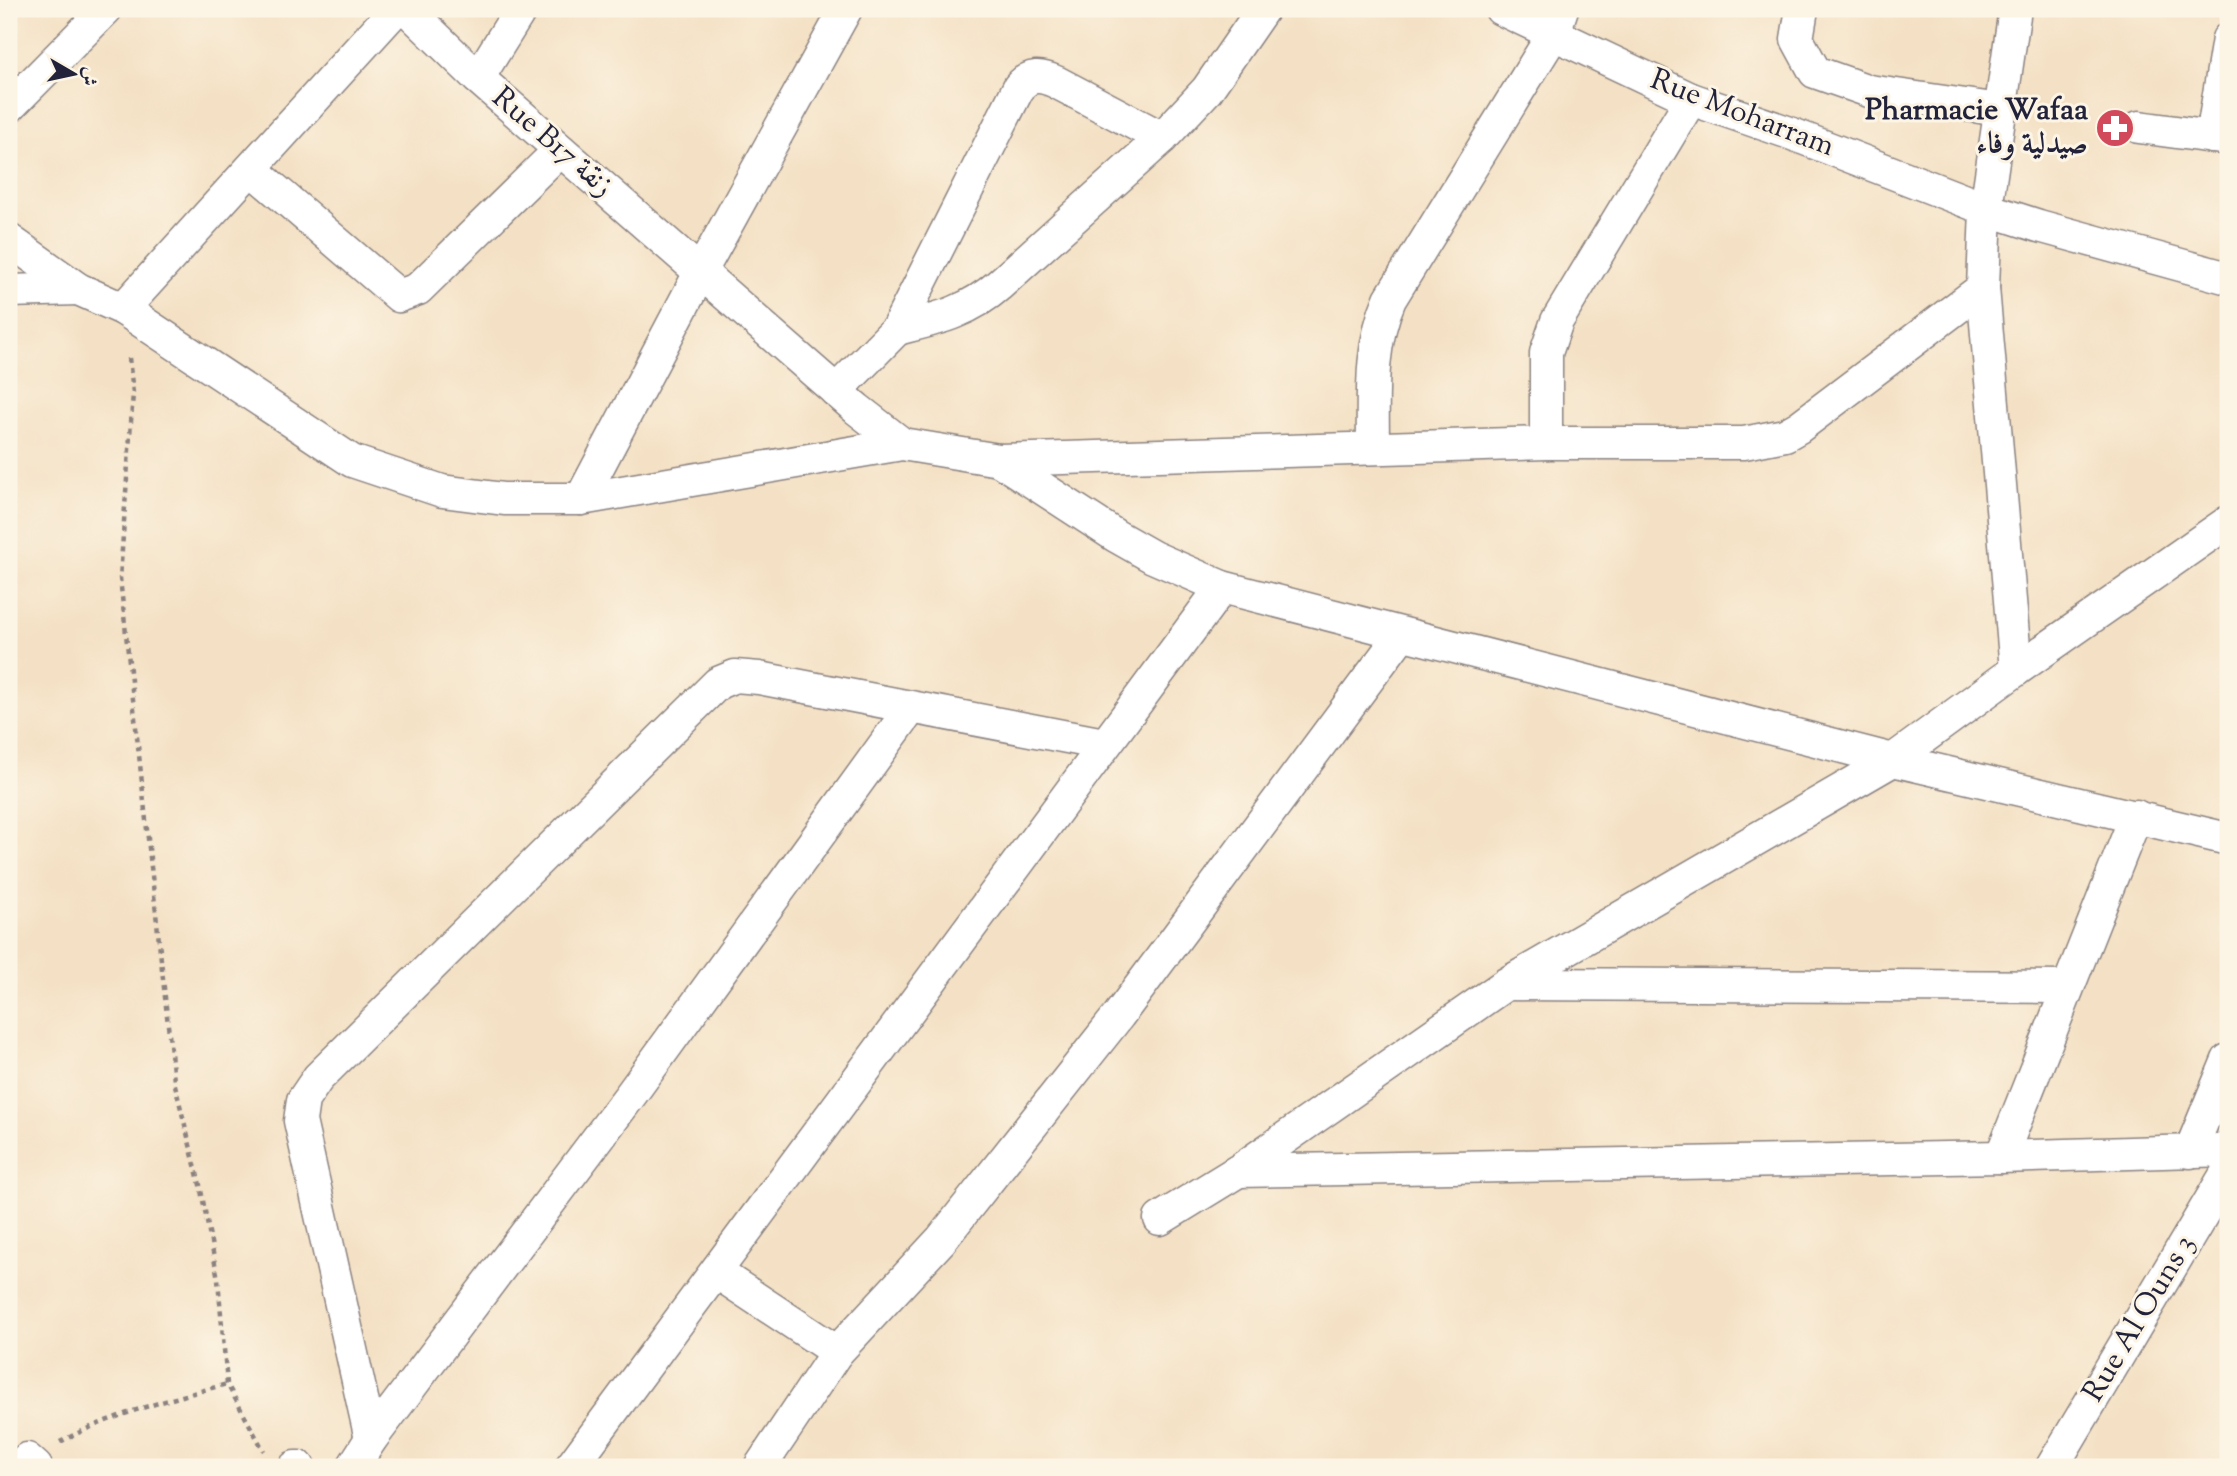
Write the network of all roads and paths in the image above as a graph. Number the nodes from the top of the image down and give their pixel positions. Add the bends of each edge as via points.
1 (106, 9) edge
2 (396, 9) edge
3 (407, 9) edge
4 (521, 9) edge
5 (846, 9) edge
6 (1263, 9) edge
7 (1501, 9) edge
8 (1802, 9) edge
9 (2015, 9) edge
10 (1558, 21) edge
11 (2228, 38) edge
12 (478, 78) junction
13 (1691, 99) junction
14 (9, 107) edge
15 (2000, 110) junction
16 (2139, 127) dead end
17 (1162, 138) junction
18 (2220, 138) edge
19 (560, 149) junction
20 (251, 169) junction
21 (1986, 209) junction
22 (9, 240) edge
23 (700, 273) junction
24 (2228, 278) edge
25 (1983, 288) junction
26 (78, 289) junction
27 (9, 291) edge
28 (123, 309) junction
29 (897, 329) junction
30 (836, 391) junction
31 (1546, 443) junction
32 (902, 444) junction
33 (1373, 448) junction
34 (999, 460) junction
35 (581, 499) junction
36 (2228, 522) edge
37 (1222, 587) junction
38 (1401, 635) junction
39 (2016, 670) junction
40 (911, 708) junction
41 (1104, 744) junction
42 (1893, 760) junction
43 (2136, 816) junction
44 (2228, 839) edge
45 (1506, 984) junction
46 (2067, 987) junction
47 (2228, 1060) edge
48 (2228, 1150) edge
49 (2190, 1152) junction
50 (2001, 1157) junction
51 (1238, 1171) junction
52 (2228, 1171) edge
53 (2218, 1213) edge
54 (1160, 1219) dead end
55 (716, 1272) junction
56 (837, 1352) junction
57 (227, 1384) junction
58 (371, 1439) junction
59 (32, 1463) edge
60 (287, 1463) edge
61 (353, 1467) edge
62 (571, 1467) edge
63 (760, 1467) edge
64 (2052, 1467) edge

1 - 14 street
2 - 20 street
3 - 12 street, Rue B17 زنقة
4 - 12 street
5 - 23 street
6 - 17 street via 1207,90
7 - 10 street, Rue Moharram
8 - 15 street via 1797,39 1815,72 1869,91
9 - 15 street
10 - 13 street, Rue Moharram
10 - 33 street via 1390,299 1374,355
11 - 18 street
12 - 19 street, Rue B17 زنقة
13 - 21 street, Rue Moharram
13 - 31 street via 1557,321 1546,353
15 - 21 street
16 - 18 street
17 - 29 street via 984,298 950,316
17 - 29 street via 1056,82 1044,77 1026,79
19 - 20 street via 418,289 399,296
19 - 23 street, Rue B17 زنقة
20 - 28 street
21 - 24 street, Rue Moharram
21 - 25 street
22 - 26 street
23 - 30 street, Rue B17 زنقة
23 - 35 street
25 - 31 street via 1785,435 1744,443
25 - 39 street
26 - 27 street
26 - 28 street
28 - 35 street via 352,461 442,491 504,499
28 - 57 path via 133,393 120,578 174,1082 218,1279
29 - 30 street
30 - 32 street, Rue B17 زنقة
31 - 33 street
32 - 34 street
32 - 35 street
33 - 34 street
34 - 37 street via 1153,557
36 - 39 street
37 - 38 street
37 - 41 street
38 - 42 street
38 - 56 street via 1119,1016 941,1241
39 - 42 street
40 - 41 street
40 - 58 street via 632,1093
40 - 58 street via 759,678 735,676 718,683 311,1086 300,1121
41 - 55 street
42 - 43 street
42 - 45 street
43 - 44 street
43 - 46 street
45 - 46 street
45 - 51 street
46 - 50 street
47 - 49 street
48 - 49 street
49 - 50 street
50 - 51 street
51 - 54 street
52 - 53 street, Rue Al Ouns 3
53 - 64 street, Rue Al Ouns 3
55 - 56 street
55 - 62 street
56 - 63 street
57 - 59 path via 88,1427
57 - 60 path
58 - 61 street

